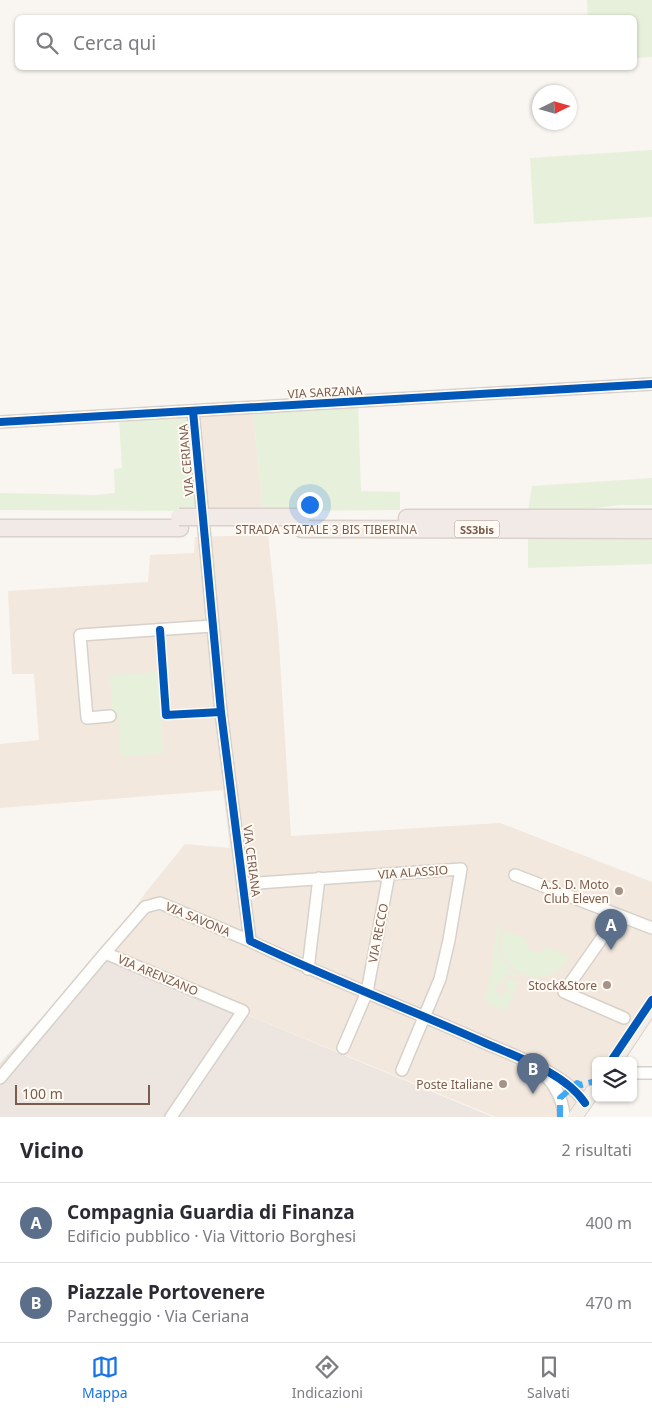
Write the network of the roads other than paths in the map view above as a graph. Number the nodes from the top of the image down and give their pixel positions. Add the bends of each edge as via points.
1 (652, 384) edge
2 (193, 411) junction
3 (0, 422) edge
4 (0, 517) edge
5 (652, 518) edge
6 (180, 523) junction
7 (302, 523) junction
8 (0, 528) edge
9 (652, 530) edge
10 (212, 626) junction
11 (110, 716) dead end
12 (389, 874) junction
13 (515, 876) dead end
14 (319, 878) junction
15 (244, 884) junction
16 (618, 915) junction
17 (652, 928) edge
18 (250, 941) junction
19 (105, 953) junction
20 (308, 969) junction
21 (367, 992) junction
22 (652, 1005) edge
23 (425, 1016) junction
24 (624, 1018) dead end
25 (343, 1048) dead end
26 (618, 1057) edge
27 (538, 1067) junction
28 (402, 1070) dead end
29 (637, 1073) edge
30 (652, 1073) edge
31 (0, 1078) edge
32 (572, 1086) junction
33 (592, 1087) edge
34 (592, 1092) edge
35 (560, 1098) junction
36 (584, 1103) junction
37 (171, 1117) edge
38 (564, 1117) edge
39 (575, 1117) edge

1 - 2 street, VIA SARZANA
2 - 3 street, VIA SARZANA
2 - 10 street, VIA CERIANA
4 - 6 highway, STRADA STATALE 3 BIS TIBERINA / SS3bis
5 - 7 highway, STRADA STATALE 3 BIS TIBERINA / SS3bis
6 - 7 highway, STRADA STATALE 3 BIS TIBERINA / SS3bis
6 - 8 highway, STRADA STATALE 3 BIS TIBERINA / SS3bis
7 - 9 highway, STRADA STATALE 3 BIS TIBERINA / SS3bis
10 - 11 street via 80,635 87,718
10 - 15 street, VIA CERIANA
12 - 14 street, VIA ALASSIO
12 - 21 street, VIA RECCO
12 - 23 street, VIA ALASSIO via 461,869 442,972
13 - 16 street
14 - 15 street, VIA ALASSIO
14 - 20 street
15 - 18 street, VIA CERIANA
16 - 17 street
16 - 24 street via 564,992
18 - 19 street, VIA SAVONA via 160,903 145,907
18 - 20 street
19 - 31 street, VIA ARENZANO
19 - 37 street, VIA ARENZANO via 243,1011
20 - 21 street
21 - 23 street
21 - 25 street, VIA RECCO
22 - 26 main road
23 - 27 street
23 - 28 street
27 - 32 street
27 - 35 street via 549,1078
29 - 30 street
32 - 33 street
32 - 36 street
34 - 36 main road
35 - 36 street via 570,1103
35 - 38 street
36 - 39 main road

